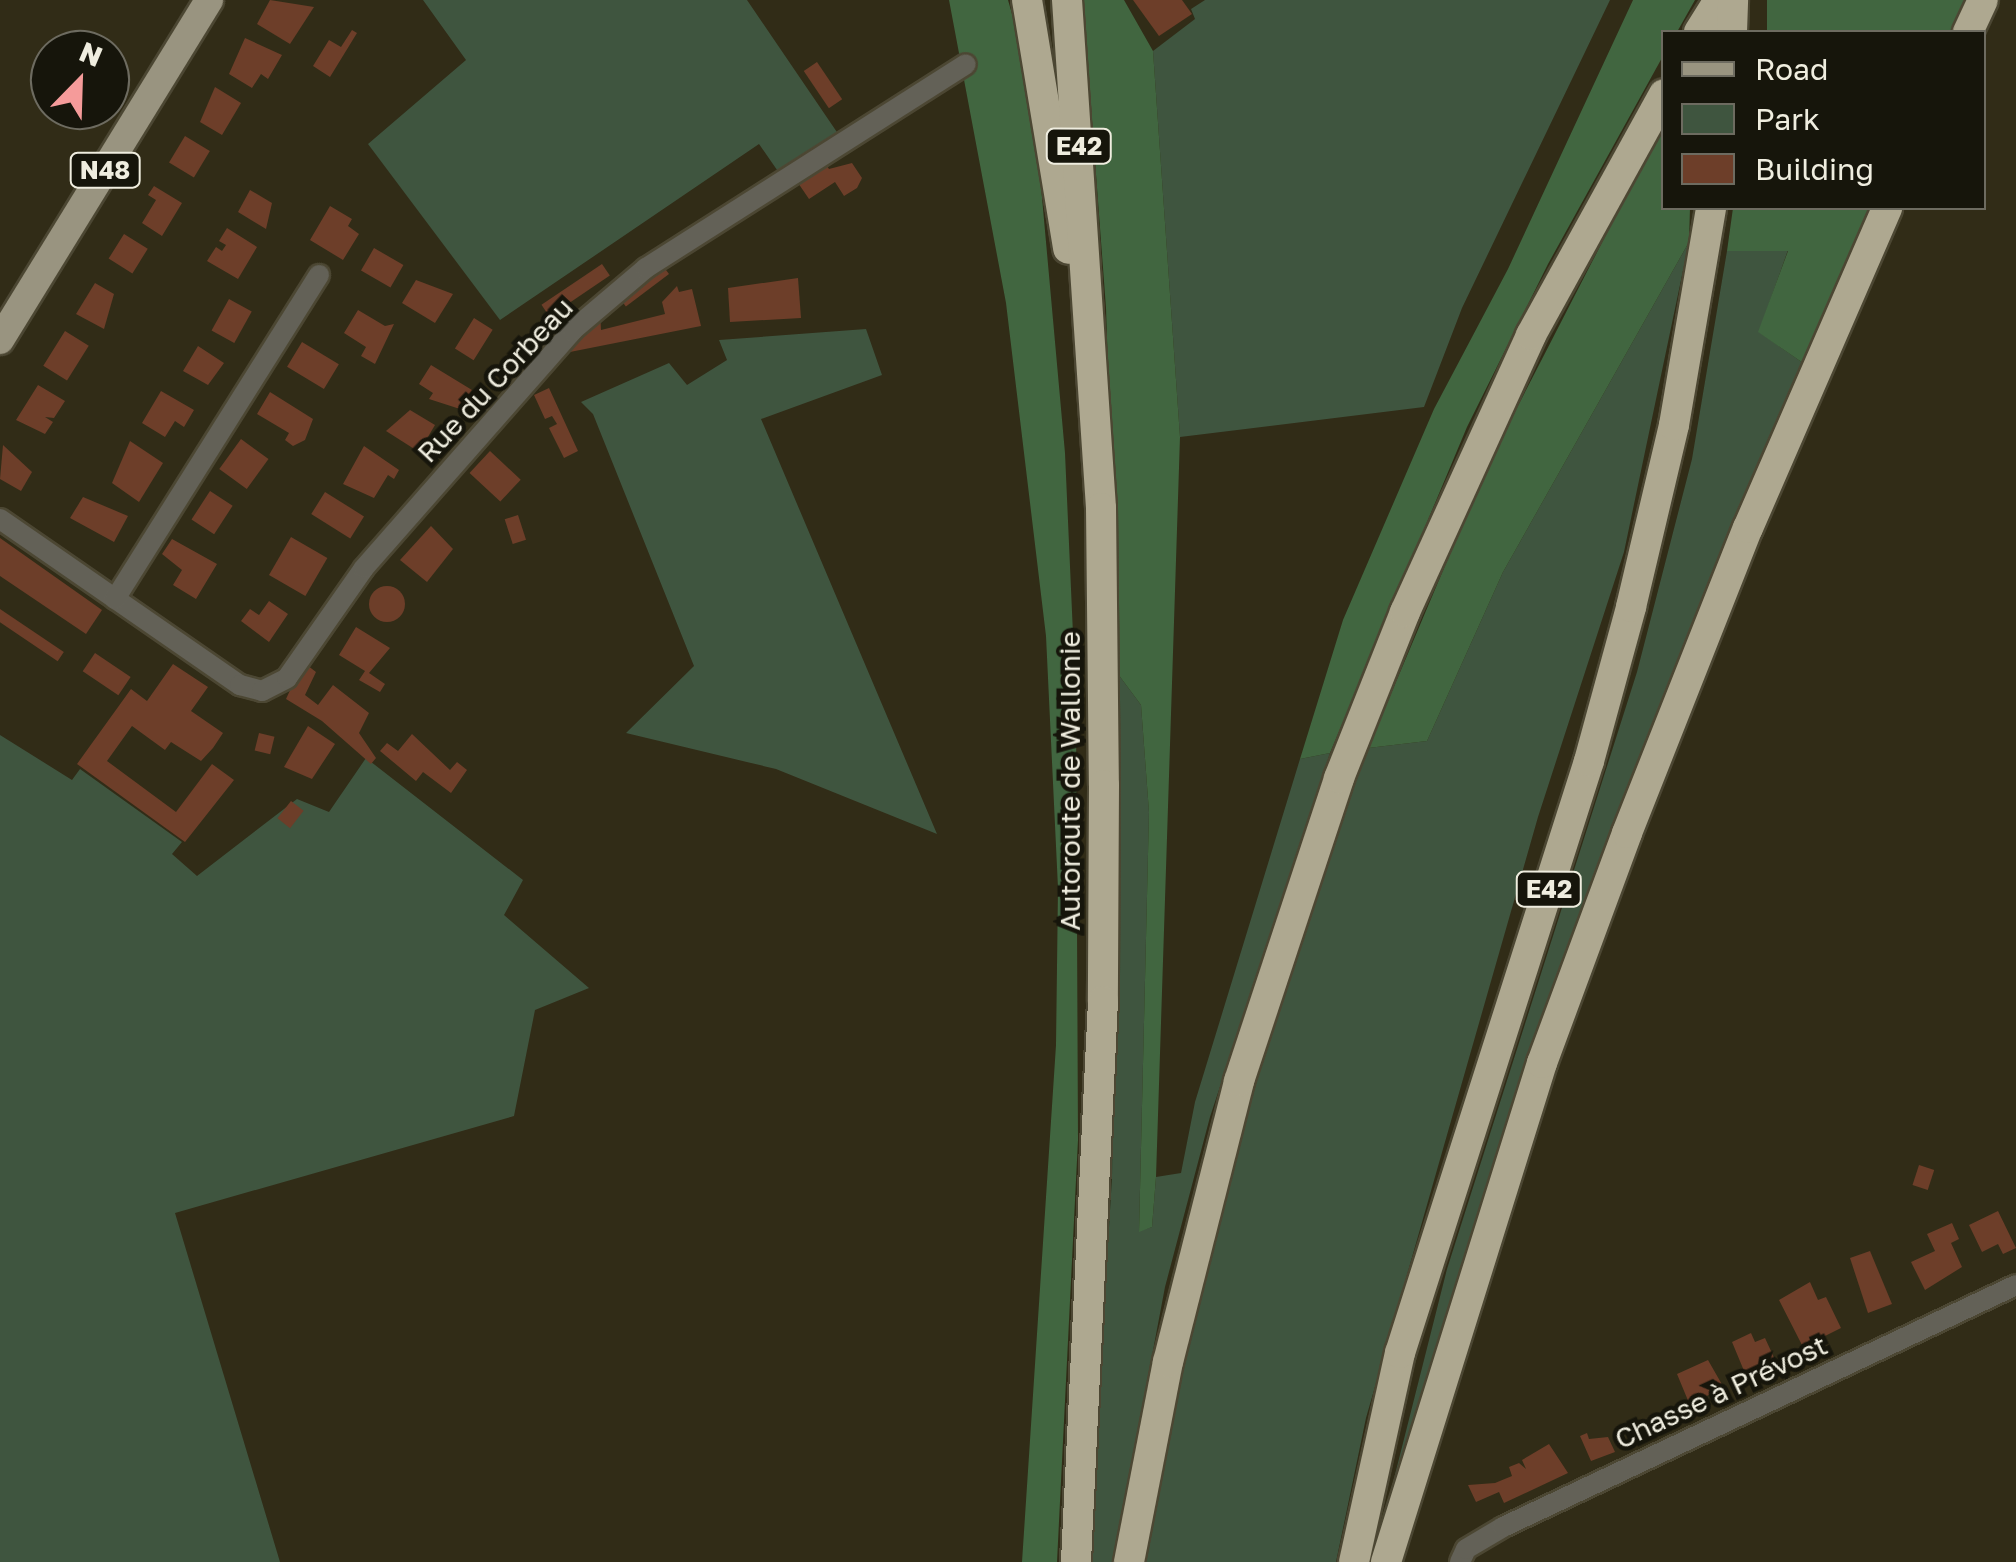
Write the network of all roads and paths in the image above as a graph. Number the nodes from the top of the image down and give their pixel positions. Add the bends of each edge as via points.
1 (209, 0) edge
2 (1026, 0) edge
3 (1067, 0) edge
4 (1719, 0) edge
5 (1733, 0) edge
6 (1983, 0) edge
7 (1700, 30) edge
8 (1732, 30) edge
9 (1969, 30) edge
10 (966, 64) dead end
11 (1661, 99) edge
12 (1711, 210) edge
13 (1886, 210) edge
14 (319, 275) dead end
15 (1088, 292) junction
16 (0, 340) edge
17 (0, 520) edge
18 (116, 599) junction
19 (2016, 1285) edge
20 (1076, 1562) edge
21 (1129, 1562) edge
22 (1354, 1562) edge
23 (1386, 1562) edge
24 (1460, 1562) edge

1 - 16 main road, N48
2 - 15 highway via 1044,74 1066,245
3 - 15 highway, Autoroute de Wallonie / E42
4 - 7 highway
5 - 8 highway
6 - 9 highway
10 - 18 street, Rue du Corbeau via 646,268 573,330 364,568 286,678 262,691 240,686
11 - 21 highway via 1531,335 1405,612 1339,778 1239,1081 1168,1362
12 - 22 highway, E42 via 1674,425 1631,607 1589,761 1400,1354
13 - 23 highway via 1748,528 1620,851 1542,1064
14 - 18 street
15 - 20 highway, Autoroute de Wallonie / E42 via 1101,508 1103,1001
17 - 18 street, Rue du Corbeau
19 - 24 street, Chasse à Prévost via 1503,1527 1466,1549

